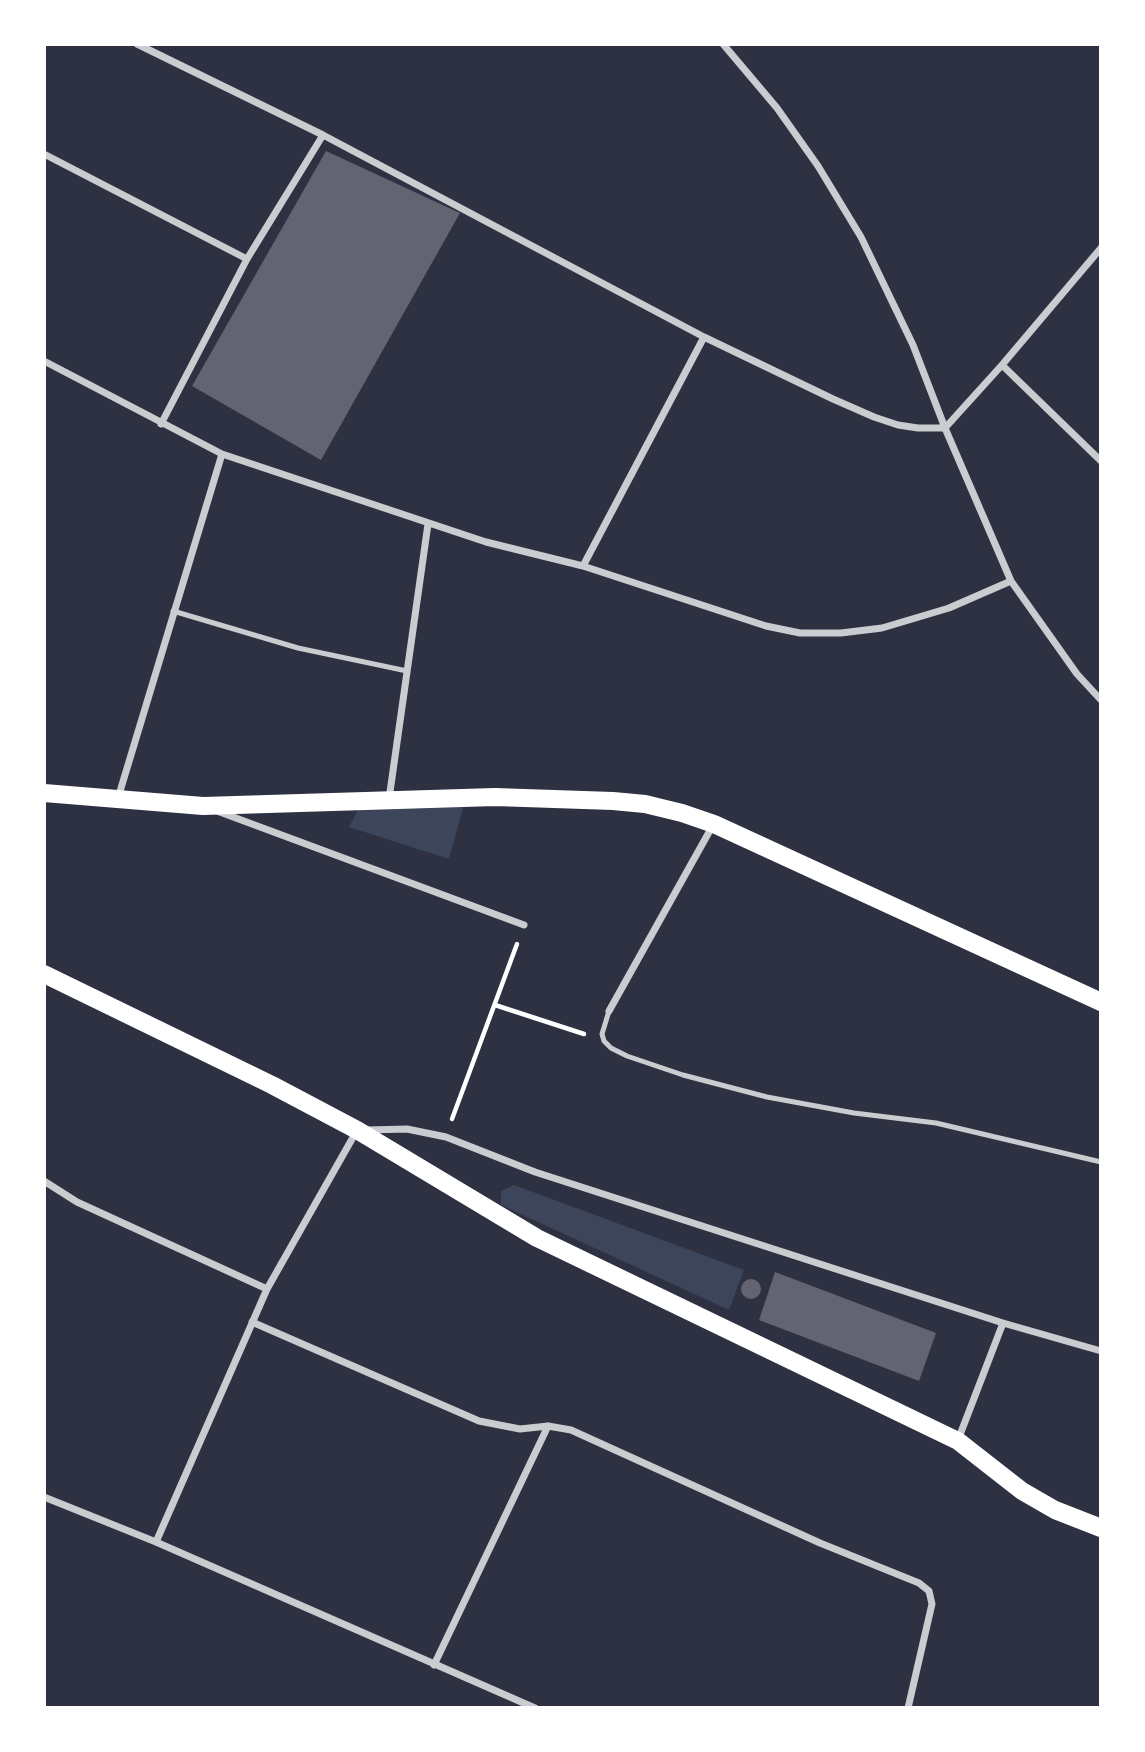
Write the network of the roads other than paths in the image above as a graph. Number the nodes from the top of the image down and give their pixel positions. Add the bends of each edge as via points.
1 (137, 44) edge
2 (723, 44) edge
3 (323, 135) junction
4 (44, 154) edge
5 (1101, 248) edge
6 (247, 258) junction
7 (704, 337) junction
8 (44, 361) edge
9 (1002, 365) junction
10 (161, 424) junction
11 (946, 428) junction
12 (222, 454) junction
13 (1101, 461) edge
14 (428, 524) junction
15 (583, 566) junction
16 (1011, 581) junction
17 (173, 611) junction
18 (407, 671) junction
19 (1101, 700) edge
20 (44, 793) edge
21 (389, 799) junction
22 (117, 800) junction
23 (203, 806) junction
24 (714, 824) junction
25 (524, 925) road end
26 (44, 974) edge
27 (1101, 1002) edge
28 (609, 1011) joint
29 (357, 1130) junction
30 (1101, 1162) edge
31 (44, 1181) edge
32 (267, 1289) junction
33 (252, 1322) junction
34 (1003, 1323) junction
35 (1101, 1351) edge
36 (548, 1426) junction
37 (958, 1441) junction
38 (44, 1497) edge
39 (1101, 1528) edge
40 (156, 1542) junction
41 (434, 1665) junction
42 (535, 1708) edge
43 (908, 1708) edge

1 - 3 street
2 - 11 street via 777,108 861,237 913,345
3 - 6 street
3 - 7 street
4 - 6 street
5 - 9 street
6 - 10 street
7 - 11 street via 874,417 898,425
7 - 15 street
8 - 10 street
9 - 11 street
9 - 13 street
10 - 12 street
11 - 16 street
12 - 14 street
12 - 17 street
14 - 15 street
14 - 18 street
15 - 16 street via 752,622 800,633 882,628 949,608
16 - 19 street
17 - 18 lane via 298,648
17 - 22 street
18 - 21 street
20 - 22 main road
21 - 23 main road
21 - 24 main road via 613,801 645,804
22 - 23 main road
23 - 25 street
24 - 27 main road
24 - 28 street
26 - 29 main road
28 - 30 lane via 603,1028 604,1041 611,1048 682,1075 767,1097 936,1123
29 - 32 street
29 - 34 street via 407,1129 446,1137 535,1172
29 - 37 main road via 537,1238
31 - 32 street via 77,1202
32 - 33 street
33 - 36 street via 479,1421 520,1429
33 - 40 street
34 - 35 street
34 - 37 street
36 - 41 street
36 - 43 street via 571,1430 919,1583 929,1591 932,1604
37 - 39 main road via 1022,1491
38 - 40 street
40 - 41 street
41 - 42 street

